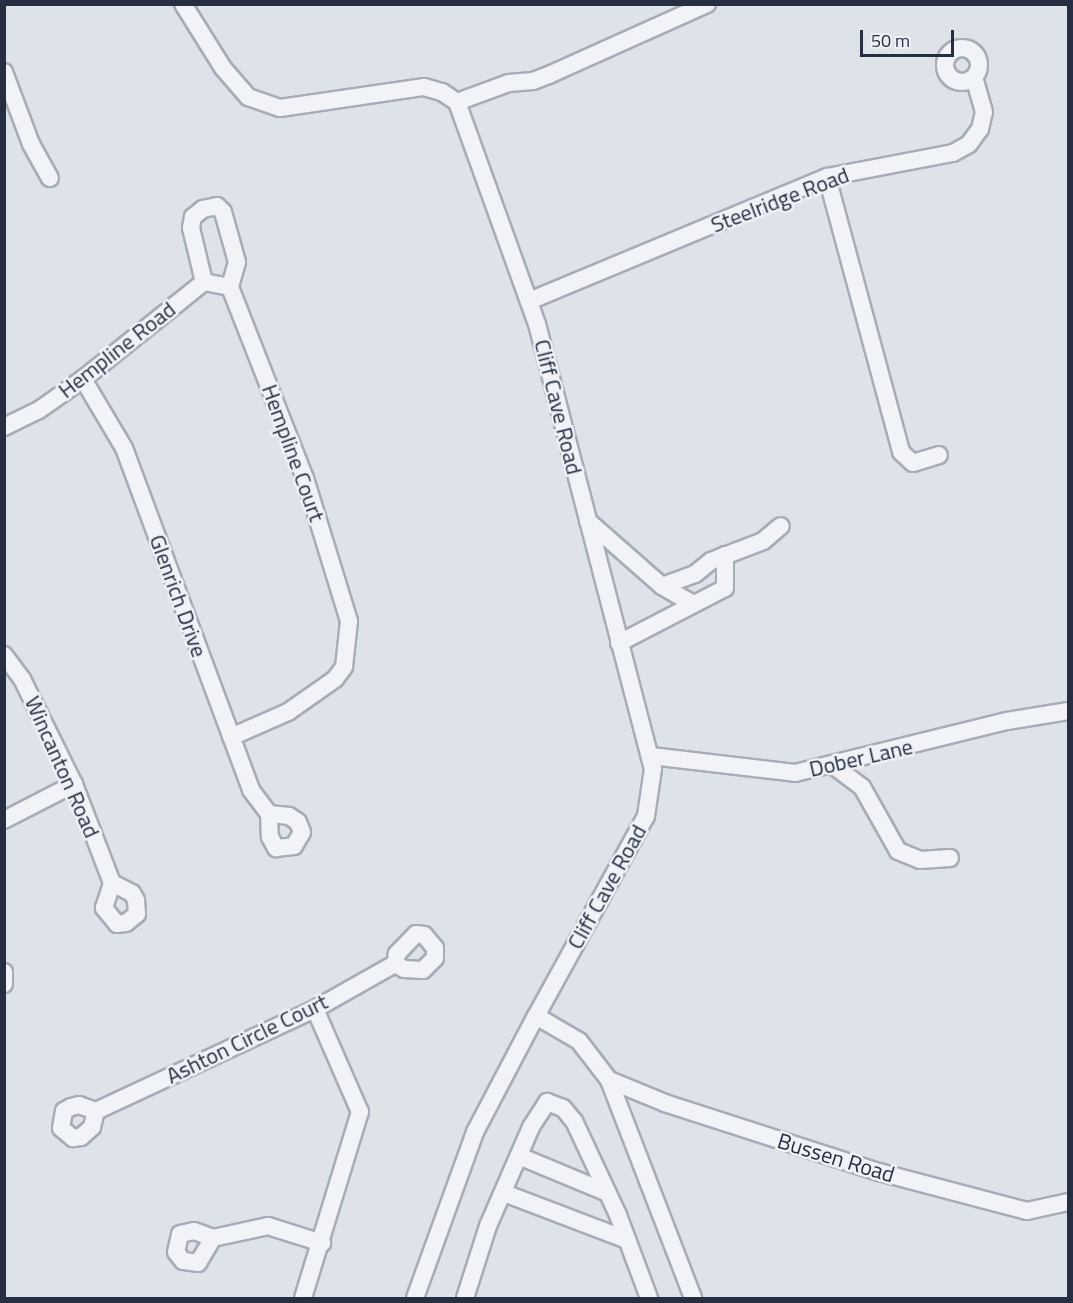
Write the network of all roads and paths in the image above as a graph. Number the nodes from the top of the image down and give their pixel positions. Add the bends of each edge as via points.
1 (183, 4) edge
2 (707, 4) edge
3 (4, 72) edge
4 (974, 78) dead end
5 (457, 102) junction
6 (827, 177) junction
7 (50, 178) dead end
8 (204, 282) junction
9 (231, 286) junction
10 (529, 301) junction
11 (83, 379) junction
12 (4, 427) edge
13 (939, 455) dead end
14 (588, 521) junction
15 (781, 526) dead end
16 (725, 555) junction
17 (662, 586) junction
18 (692, 603) junction
19 (619, 643) junction
20 (4, 656) edge
21 (1068, 711) edge
22 (231, 737) junction
23 (651, 756) junction
24 (834, 766) junction
25 (74, 784) junction
26 (269, 814) dead end
27 (4, 820) edge
28 (950, 858) dead end
29 (112, 883) dead end
30 (396, 964) dead end
31 (4, 972) edge
32 (4, 984) edge
33 (315, 1009) junction
34 (536, 1016) junction
35 (609, 1080) junction
36 (96, 1111) dead end
37 (519, 1156) junction
38 (504, 1193) junction
39 (608, 1193) junction
40 (1068, 1202) edge
41 (213, 1238) dead end
42 (627, 1240) junction
43 (322, 1243) junction
44 (303, 1299) edge
45 (415, 1299) edge
46 (465, 1299) edge
47 (648, 1299) edge
48 (693, 1299) edge

1 - 5 street via 223,69 248,97 280,108 424,87
2 - 5 street via 552,74 509,83
3 - 7 street via 31,144
4 - 6 street, Steelridge Road via 984,112 980,129 969,144 953,153
5 - 10 street, Cliff Cave Road
6 - 10 street, Steelridge Road
6 - 13 street via 901,452 913,463
8 - 9 street
8 - 9 street via 191,228 193,217 203,209 217,206 223,212 237,262
8 - 11 street, Hempline Road
9 - 22 street, Hempline Court via 305,478 349,621 344,667 335,679 288,712
10 - 14 street, Cliff Cave Road
11 - 12 street, Hempline Road via 39,410
11 - 22 street, Glenrich Drive via 124,448
14 - 17 street
14 - 19 street, Cliff Cave Road
15 - 16 street via 763,542
16 - 17 street via 695,574
16 - 18 street via 725,588
17 - 18 street
18 - 19 street
19 - 23 street, Cliff Cave Road
20 - 25 street, Wincanton Road via 22,679
21 - 24 street, Dober Lane via 1007,721
22 - 26 street, Glenrich Drive via 251,790
23 - 24 street, Dober Lane via 779,773
23 - 34 street, Cliff Cave Road via 653,784 646,816
24 - 28 street via 862,787 898,851 920,860
25 - 27 street
25 - 29 street, Wincanton Road
30 - 33 street, Ashton Circle Court
31 - 32 street
33 - 36 street, Ashton Circle Court
33 - 43 street via 360,1112
34 - 35 street via 579,1041
34 - 45 street, Cliff Cave Road via 475,1132
35 - 40 street, Bussen Road via 665,1103 879,1172 1027,1211
35 - 48 street
37 - 38 street
37 - 39 street
37 - 39 street via 543,1104 563,1108 574,1120
38 - 42 street
38 - 46 street
39 - 42 street
41 - 43 street via 268,1226
42 - 47 street
43 - 44 street

